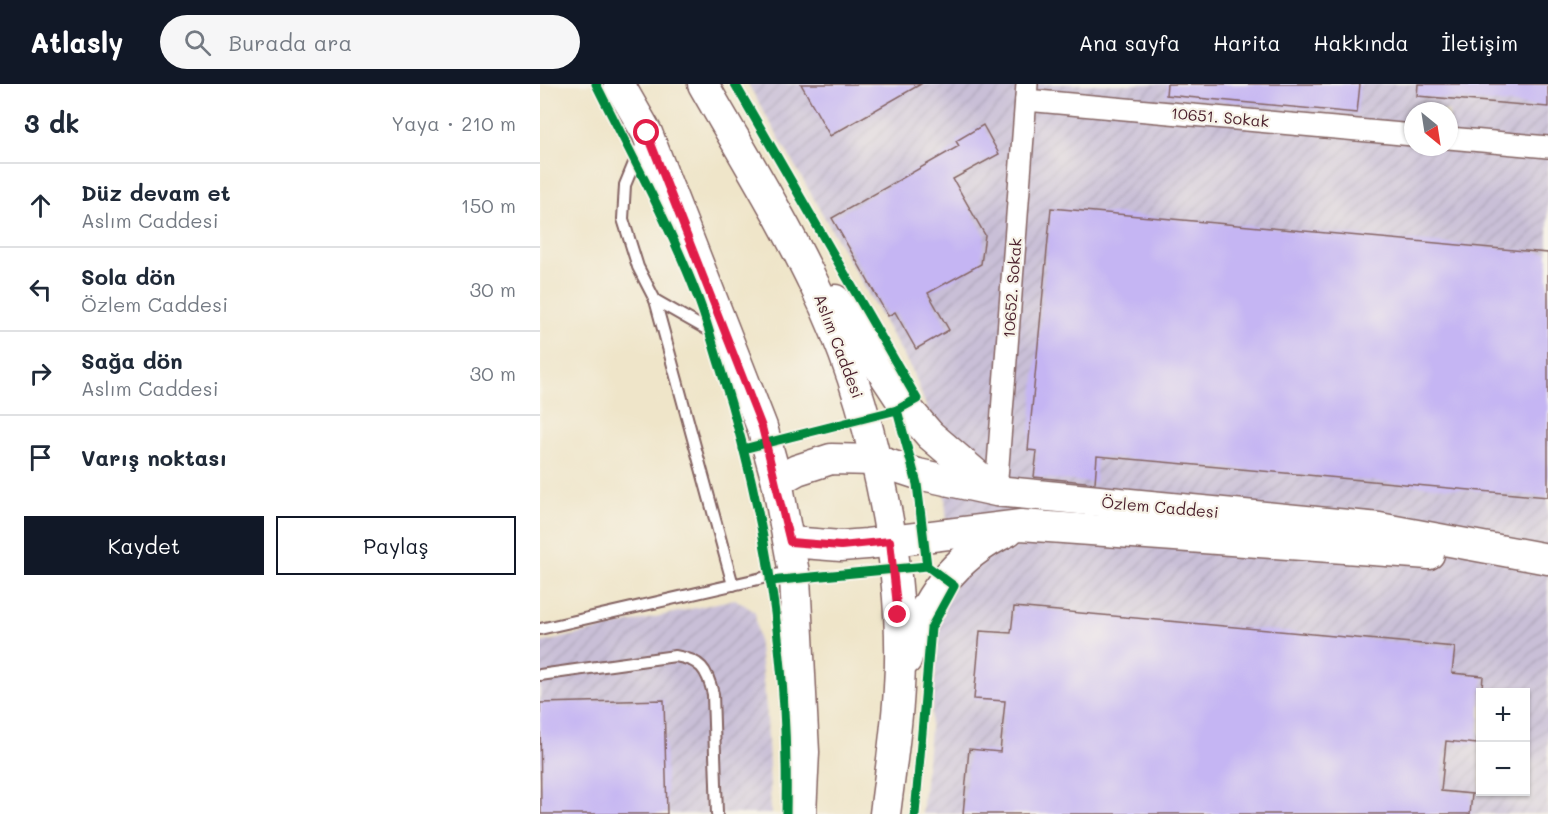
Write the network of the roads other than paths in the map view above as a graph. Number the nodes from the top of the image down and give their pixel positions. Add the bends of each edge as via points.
1 (619, 84) edge
2 (703, 84) edge
3 (1027, 92) edge
4 (647, 133) junction
5 (1404, 134) edge
6 (1458, 139) edge
7 (1548, 147) edge
8 (794, 246) junction
9 (656, 300) junction
10 (729, 342) junction
11 (875, 460) junction
12 (777, 481) junction
13 (996, 491) junction
14 (1021, 525) junction
15 (890, 541) junction
16 (790, 542) junction
17 (1548, 561) edge
18 (794, 571) junction
19 (732, 585) junction
20 (540, 629) edge
21 (540, 675) edge
22 (899, 686) junction
23 (717, 814) edge
24 (801, 814) edge
25 (885, 814) edge

1 - 4 main road
2 - 8 main road, Aslım Caddesi
3 - 5 street, 10651. Sokak
3 - 13 street, 10652. Sokak
4 - 9 lane via 625,185 624,219 638,267
4 - 10 main road
6 - 7 street
8 - 11 main road, Aslım Caddesi via 842,349 866,417
8 - 13 main road via 846,314 905,406 930,435
9 - 10 lane
9 - 19 lane
10 - 12 main road via 762,427
11 - 12 main road, Özlem Caddesi via 831,459
11 - 13 main road, Özlem Caddesi
11 - 15 main road, Aslım Caddesi
12 - 16 main road
13 - 17 main road, Özlem Caddesi via 1379,528
14 - 15 main road, Özlem Caddesi
14 - 17 main road, Özlem Caddesi
14 - 22 main road via 978,547 944,577 914,634
15 - 16 main road, Özlem Caddesi via 841,546
15 - 22 main road, Aslım Caddesi via 898,615
16 - 18 main road
18 - 19 lane
18 - 24 main road via 804,752
19 - 20 lane
21 - 23 lane via 675,656 690,658 702,666 713,694
22 - 25 main road, Aslım Caddesi

